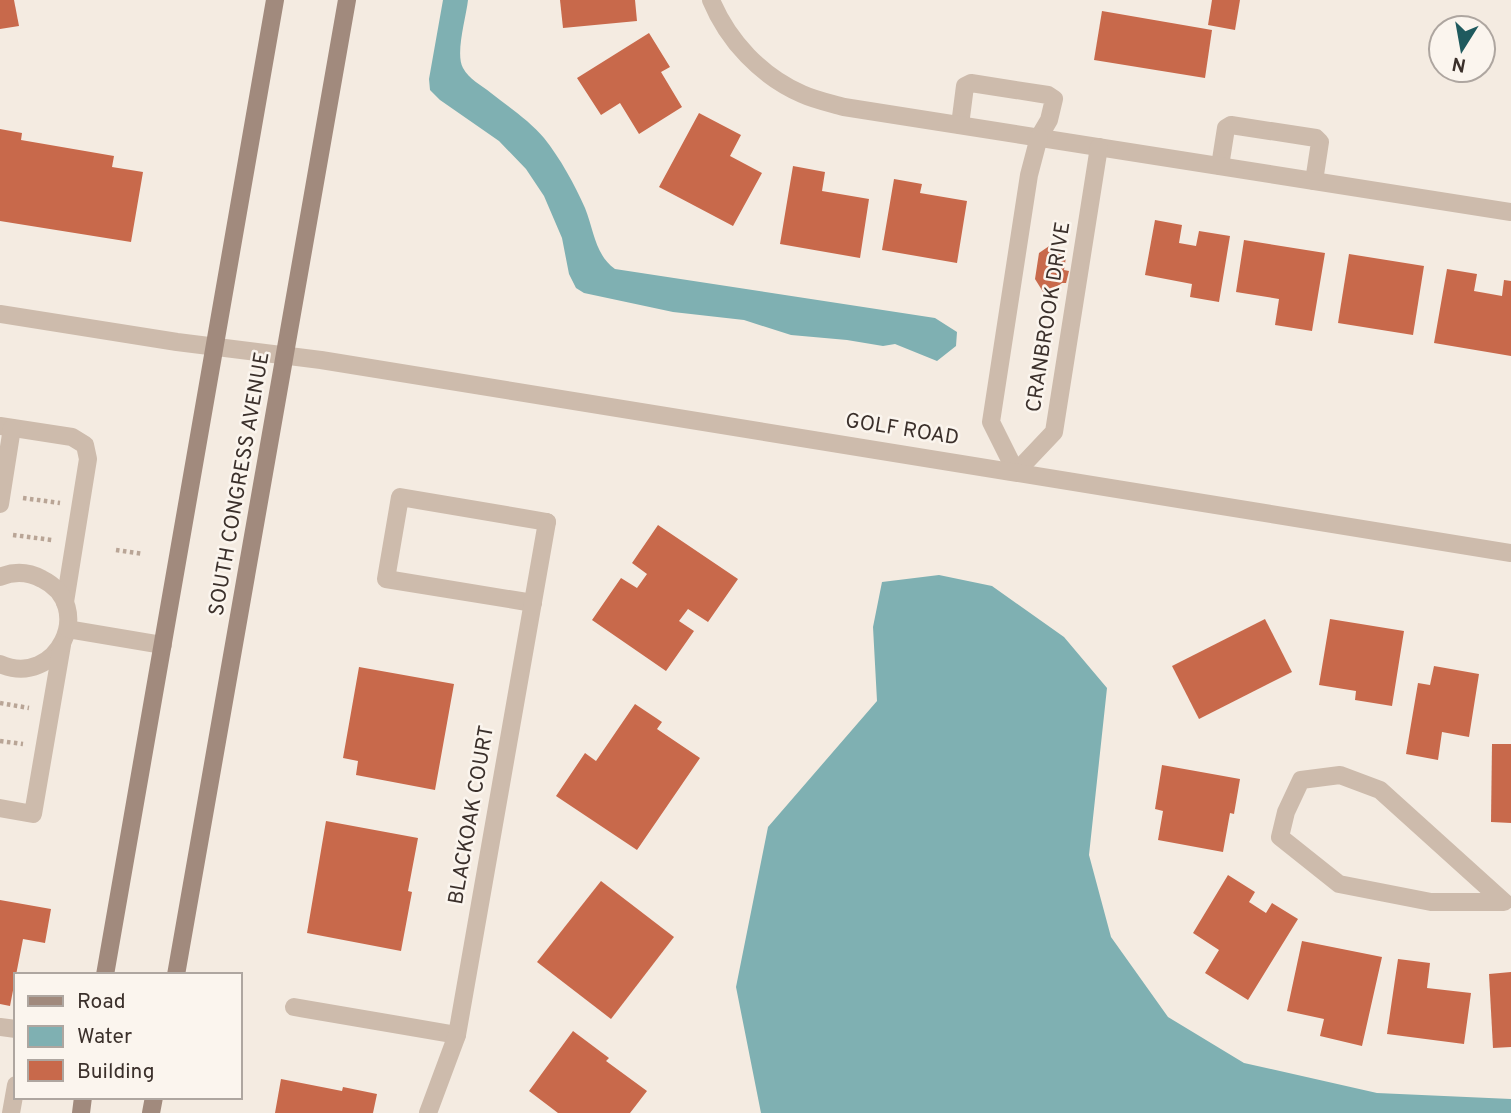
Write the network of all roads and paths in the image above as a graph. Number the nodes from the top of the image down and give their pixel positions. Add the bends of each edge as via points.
1 (275, 0) edge
2 (347, 0) edge
3 (711, 0) edge
4 (960, 125) junction
5 (1039, 137) junction
6 (1099, 147) junction
7 (1220, 166) junction
8 (1314, 181) junction
9 (1511, 212) edge
10 (0, 314) edge
11 (215, 346) junction
12 (286, 355) junction
13 (6, 427) edge
14 (1016, 472) junction
15 (19, 498) dead end
16 (0, 504) edge
17 (64, 504) dead end
18 (13, 535) dead end
19 (57, 541) dead end
20 (116, 550) dead end
21 (1511, 553) edge
22 (143, 554) dead end
23 (0, 577) edge
24 (65, 603) junction
25 (533, 603) junction
26 (65, 637) junction
27 (163, 645) junction
28 (0, 664) edge
29 (0, 703) edge
30 (33, 709) dead end
31 (0, 741) edge
32 (27, 745) dead end
33 (0, 808) edge
34 (1508, 902) edge
35 (105, 973) edge
36 (176, 973) edge
37 (294, 1007) dead end
38 (457, 1035) junction
39 (428, 1113) edge

1 - 11 main road
2 - 12 main road, SOUTH CONGRESS AVENUE
3 - 4 street via 751,60 803,95 844,107
4 - 5 street
4 - 5 street, CRANBROOK DRIVE via 965,86 971,83 1054,99
5 - 6 street
5 - 14 street, CRANBROOK DRIVE via 1029,175 991,422
6 - 7 street
6 - 14 street, CRANBROOK DRIVE via 1054,432
7 - 8 street
7 - 8 street via 1226,128 1231,125 1316,138 1320,142
8 - 9 street
10 - 11 street, GOLF ROAD
11 - 12 street, GOLF ROAD
11 - 27 main road
12 - 14 street, GOLF ROAD
12 - 36 main road, SOUTH CONGRESS AVENUE
13 - 16 street
13 - 24 street via 72,437 85,444 88,459
14 - 21 street, GOLF ROAD
15 - 17 path
18 - 19 path
20 - 22 path
23 - 24 street via 20,572 35,575 49,582
24 - 26 street
25 - 25 street, BLACKOAK COURT via 547,522 400,497 386,579
25 - 38 street, BLACKOAK COURT
26 - 27 street
26 - 28 street via 46,662 18,669
26 - 33 street via 33,814
27 - 35 main road
29 - 30 path
31 - 32 path
34 - 34 street via 1430,902 1339,884 1280,837 1301,780 1340,775 1380,790
37 - 38 street
38 - 39 street, BLACKOAK COURT

